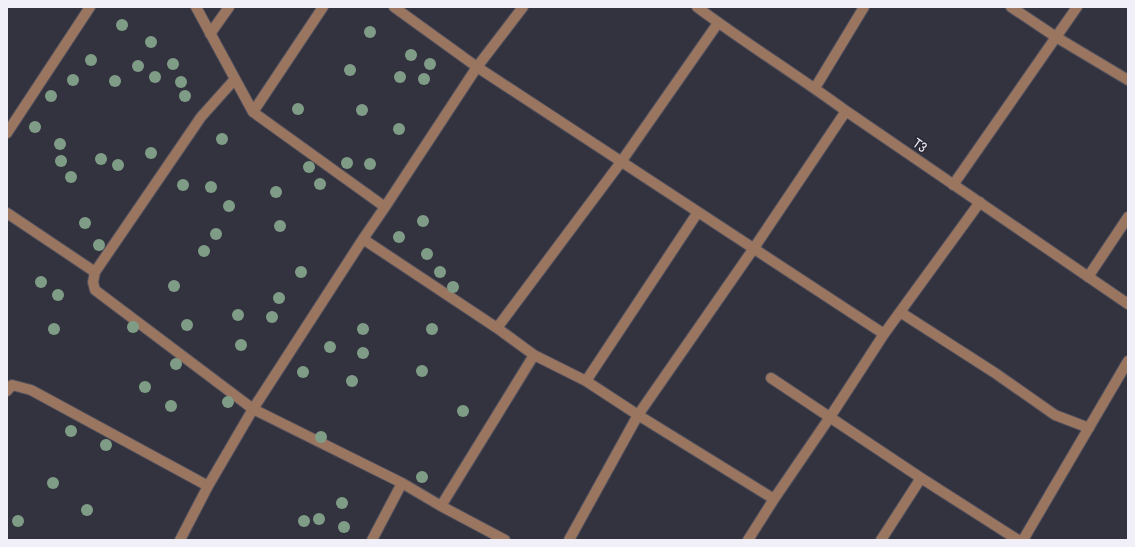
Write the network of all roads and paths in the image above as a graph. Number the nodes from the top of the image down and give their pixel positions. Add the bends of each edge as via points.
1 (90, 7) edge
2 (229, 7) edge
3 (323, 7) edge
4 (394, 7) edge
5 (523, 7) edge
6 (697, 7) edge
7 (864, 7) edge
8 (1011, 7) edge
9 (1077, 7) edge
10 (195, 8) edge
11 (718, 23) junction
12 (210, 34) junction
13 (1056, 37) junction
14 (477, 67) junction
15 (235, 79) junction
16 (1128, 80) edge
17 (815, 88) junction
18 (846, 111) junction
19 (253, 112) junction
20 (7, 133) edge
21 (621, 162) junction
22 (953, 185) junction
23 (980, 202) junction
24 (385, 207) junction
25 (698, 212) junction
26 (7, 213) edge
27 (1128, 217) edge
28 (363, 239) junction
29 (754, 248) junction
30 (95, 272) junction
31 (1088, 277) junction
32 (1128, 304) edge
33 (900, 312) junction
34 (497, 328) junction
35 (884, 334) junction
36 (534, 355) junction
37 (1128, 361) edge
38 (771, 378) dead end
39 (586, 381) junction
40 (7, 391) edge
41 (253, 409) junction
42 (638, 415) junction
43 (830, 417) junction
44 (1089, 428) junction
45 (921, 478) junction
46 (402, 483) junction
47 (208, 486) junction
48 (774, 499) junction
49 (441, 506) junction
50 (180, 540) edge
51 (372, 540) edge
52 (504, 540) edge
53 (569, 540) edge
54 (748, 540) edge
55 (881, 540) edge
56 (1018, 540) edge
57 (1023, 540) edge

1 - 20 street
2 - 12 street
3 - 19 street
4 - 14 street
5 - 14 street
6 - 11 street, T3
7 - 17 street
8 - 13 street
9 - 13 street
10 - 12 street
11 - 17 street, T3
11 - 21 street
12 - 15 street
13 - 16 street
13 - 22 street
14 - 21 street
14 - 24 street
15 - 19 street
15 - 30 street via 201,117
17 - 18 street, T3
18 - 22 street, T3
18 - 29 street
19 - 24 street
21 - 25 street
21 - 34 street
22 - 23 street, T3
23 - 31 street, T3
23 - 33 street
24 - 28 street
25 - 29 street
25 - 39 street
26 - 30 street
27 - 31 street
28 - 34 street
28 - 41 street
29 - 35 street
29 - 42 street
30 - 41 street via 93,282 96,290
31 - 32 street, T3
33 - 35 street
33 - 44 street via 1055,415
34 - 36 street
35 - 43 street
36 - 39 street
36 - 49 street
37 - 44 street
38 - 43 street
39 - 42 street
40 - 47 street via 12,385 31,390
41 - 46 street
41 - 47 street
42 - 48 street
42 - 53 street
43 - 45 street
43 - 48 street
44 - 57 street
45 - 55 street
45 - 56 street
46 - 49 street
46 - 51 street
47 - 50 street
48 - 54 street
49 - 52 street

